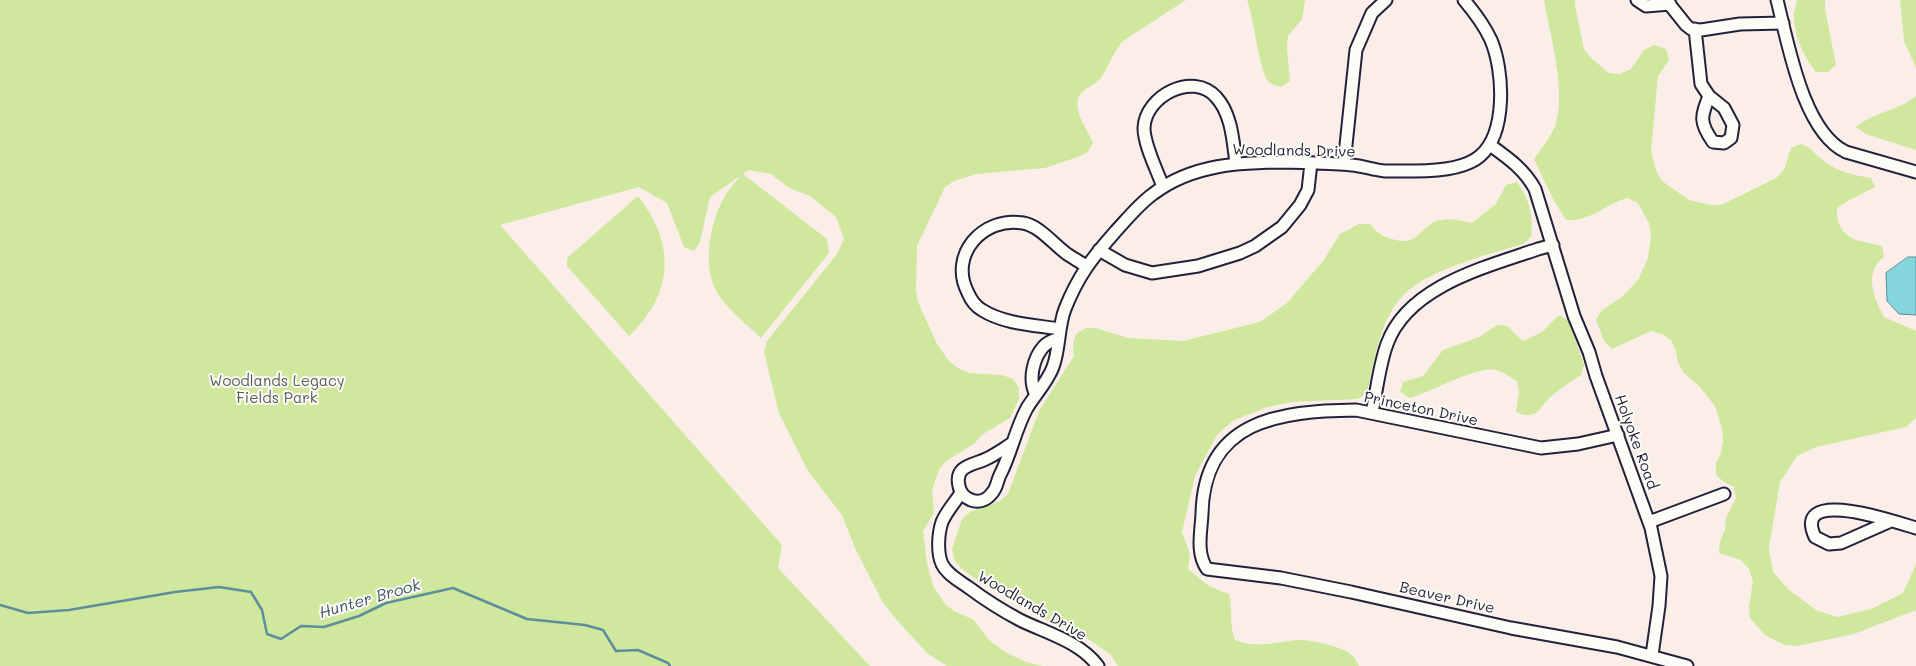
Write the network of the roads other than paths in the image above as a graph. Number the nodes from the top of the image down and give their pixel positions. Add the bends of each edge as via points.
1 (1386, 0) edge
2 (1464, 0) edge
3 (1637, 0) edge
4 (1777, 0) edge
5 (1668, 2) edge
6 (1783, 23) junction
7 (1695, 29) junction
8 (1709, 96) dead end
9 (1490, 145) junction
10 (1236, 163) junction
11 (1311, 163) junction
12 (1344, 164) junction
13 (1916, 172) edge
14 (1163, 187) junction
15 (1553, 245) junction
16 (1099, 250) junction
17 (1086, 266) junction
18 (1059, 334) junction
19 (1036, 395) junction
20 (1372, 412) junction
21 (1618, 435) junction
22 (1011, 444) junction
23 (979, 462) junction
24 (997, 481) junction
25 (961, 493) junction
26 (1724, 494) dead end
27 (1891, 521) junction
28 (1648, 522) junction
29 (1916, 528) edge
30 (1202, 561) joint
31 (1652, 655) junction
32 (1098, 666) edge
33 (1687, 666) edge

1 - 12 street via 1372,13 1356,50
2 - 9 street via 1492,42 1497,63 1501,102
3 - 5 street via 1646,6
4 - 6 street
5 - 7 street via 1686,25
6 - 7 street
6 - 13 street via 1804,98 1828,140 1846,152
7 - 8 street via 1701,84
9 - 12 street, Woodlands Drive via 1474,161 1431,171 1385,170
9 - 15 street, Holyoke Road via 1519,166 1529,178
10 - 11 street, Woodlands Drive
10 - 14 street, Woodlands Drive via 1189,174
10 - 14 street via 1227,117 1217,97 1203,88 1187,86 1174,89 1154,104 1145,124 1146,140
11 - 12 street, Woodlands Drive
11 - 16 street via 1308,190 1300,205 1282,227 1240,253 1198,266 1152,273 1125,265
14 - 16 street, Woodlands Drive via 1138,207
15 - 20 street via 1452,280 1419,301 1393,331 1387,345
15 - 21 street, Holyoke Road via 1574,316
16 - 17 street, Woodlands Drive
17 - 18 street, Woodlands Drive via 1064,311
17 - 18 street via 1036,228 1023,223 989,227 966,250 962,273 964,286 980,310
18 - 19 street, Woodlands Drive via 1053,368
18 - 19 street via 1044,345 1036,358 1032,377
19 - 22 street, Woodlands Drive
20 - 21 street, Princeton Drive via 1541,448
20 - 30 street, Princeton Drive via 1330,410 1283,416 1262,421 1233,439 1219,454 1202,495
21 - 28 street, Holyoke Road
22 - 23 street, Woodlands Drive
22 - 24 street, Woodlands Drive
23 - 24 street via 991,468
23 - 25 street, Woodlands Drive via 968,464 960,472
24 - 25 street, Woodlands Drive via 990,496 983,500 975,501
25 - 32 street, Woodlands Drive via 942,522 939,552 949,573 1020,620 1068,642
26 - 28 street
27 - 27 street via 1841,543 1829,544 1815,537 1811,523 1819,512 1831,509
27 - 29 street
28 - 31 street, Holyoke Road via 1661,576
30 - 31 street, Beaver Drive via 1208,569 1281,578
31 - 33 street, Beaver Drive

